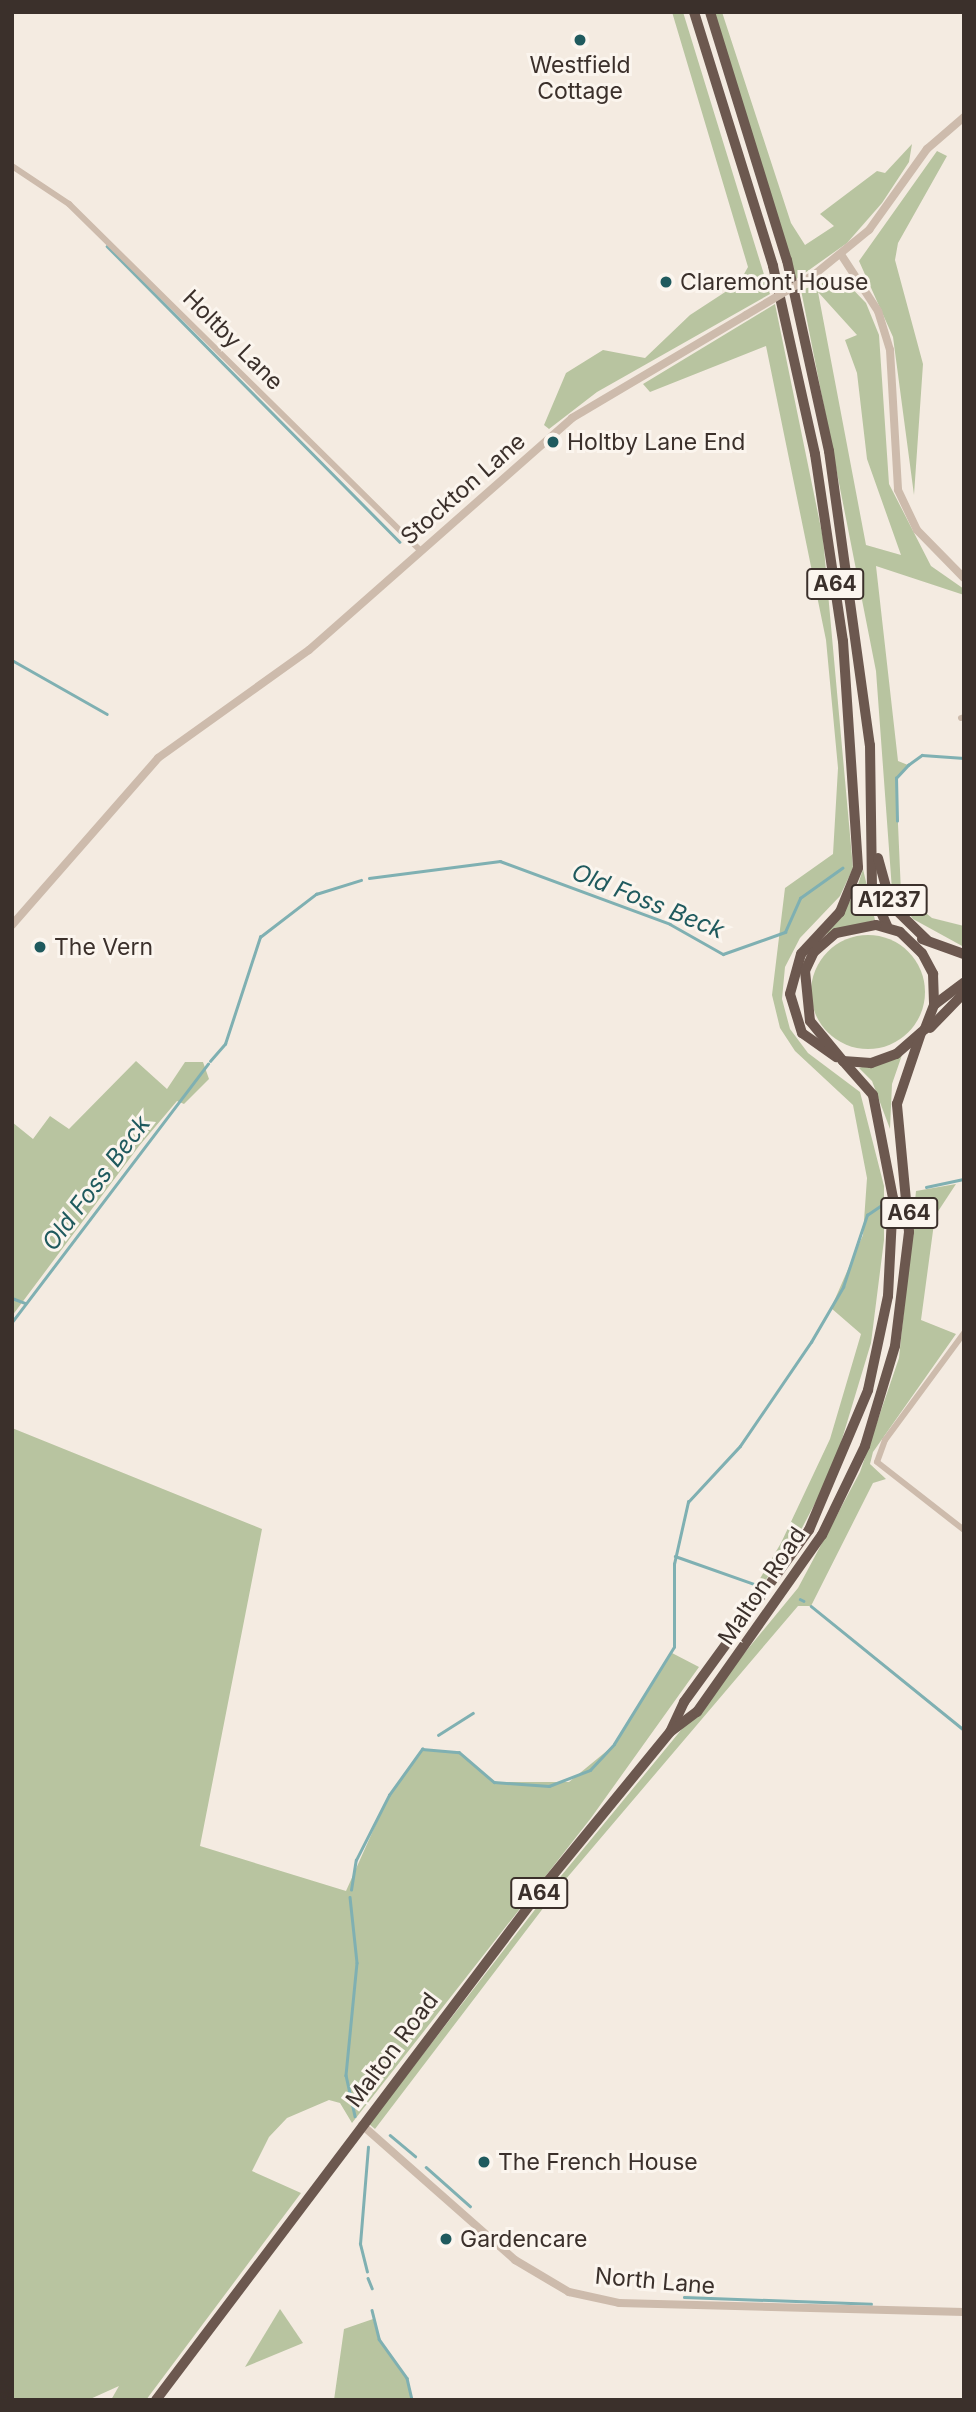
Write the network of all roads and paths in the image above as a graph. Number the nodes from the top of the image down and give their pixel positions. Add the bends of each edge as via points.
1 (694, 12) edge
2 (710, 12) edge
3 (964, 117) edge
4 (12, 166) edge
5 (842, 256) junction
6 (421, 551) junction
7 (964, 578) edge
8 (876, 845) junction
9 (12, 925) edge
10 (887, 926) junction
11 (900, 932) junction
12 (927, 940) junction
13 (964, 954) edge
14 (964, 982) edge
15 (964, 993) edge
16 (934, 1005) junction
17 (922, 1033) junction
18 (914, 1051) junction
19 (840, 1059) junction
20 (964, 1333) edge
21 (964, 1530) edge
22 (670, 1732) junction
23 (362, 2125) junction
24 (964, 2312) edge
25 (156, 2400) edge

1 - 19 highway, A64 via 773,266 815,454 842,628 858,868 840,912 801,954 790,994 802,1033
2 - 8 highway, A64 via 787,260 827,438 859,638
3 - 5 street, Stockton Lane via 927,149
4 - 6 street, Holtby Lane via 69,204
5 - 6 street, Stockton Lane, bridge via 572,418
5 - 7 street via 885,329 898,490 917,530
6 - 9 street, Stockton Lane via 272,680 158,758
8 - 10 highway, A64 via 872,892
8 - 12 highway, A1237 via 891,905
10 - 11 highway
10 - 19 highway via 864,924 836,933 808,961 805,1006
11 - 12 highway, A1237
11 - 16 highway via 928,962
12 - 13 highway, A1237
14 - 16 highway
15 - 18 highway, A64 via 946,1006
16 - 17 highway
17 - 18 highway, A64
17 - 19 highway via 881,1060
18 - 22 highway, Malton Road / A64 via 897,1104 908,1200 904,1298 865,1446 794,1581 697,1712
19 - 22 highway, Malton Road / A64 via 878,1110 894,1233 880,1340 851,1442 809,1530 684,1702
20 - 21 street via 885,1440 877,1462
22 - 23 highway, Malton Road / A64
23 - 24 street, North Lane via 515,2260 569,2292 640,2304
23 - 25 highway, Malton Road / A64

